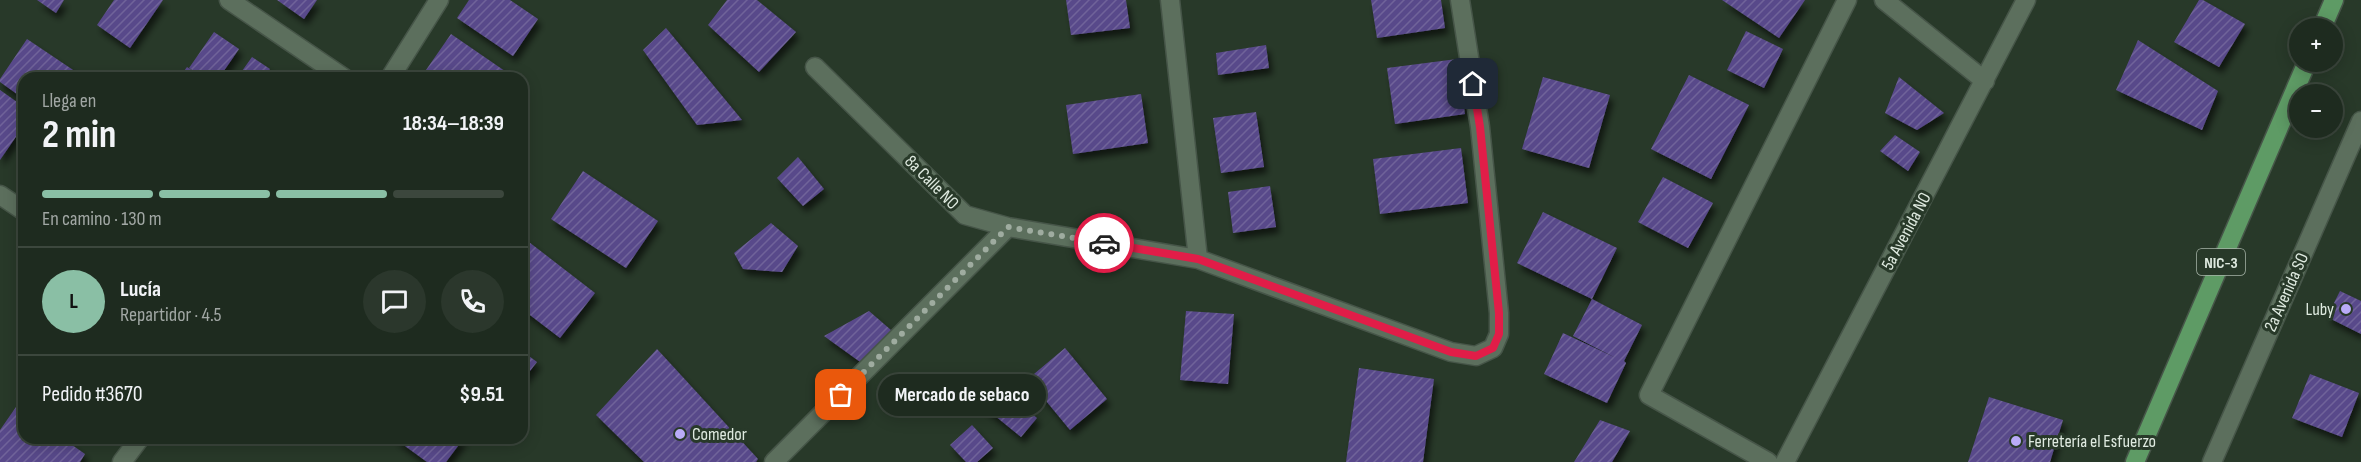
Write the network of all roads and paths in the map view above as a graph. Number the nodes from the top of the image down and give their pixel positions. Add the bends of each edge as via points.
1 (229, 0) edge
2 (439, 0) edge
3 (1170, 0) edge
4 (1460, 0) edge
5 (1847, 0) edge
6 (1884, 0) edge
7 (2026, 0) edge
8 (2334, 0) edge
9 (2326, 18) edge
10 (815, 67) dead end
11 (335, 72) edge
12 (394, 72) edge
13 (2303, 72) edge
14 (1985, 81) junction
15 (2361, 122) edge
16 (0, 195) edge
17 (18, 207) edge
18 (1008, 227) junction
19 (1198, 259) junction
20 (136, 444) edge
21 (122, 462) edge
22 (774, 462) edge
23 (1768, 462) edge
24 (1785, 462) edge
25 (2135, 462) edge
26 (2212, 462) edge

1 - 11 street
2 - 12 street
3 - 19 street
4 - 19 street, 8a Calle NO via 1480,127 1499,313 1499,334 1493,348 1476,356 1451,352
5 - 23 street via 1649,395
6 - 14 street
7 - 14 street, 5a Avenida NO
8 - 9 main road
10 - 18 street, 8a Calle NO via 965,215
13 - 25 main road, NIC-3
14 - 24 street, 5a Avenida NO
15 - 26 street, 2a Avenida SO
16 - 17 street
18 - 19 street, 8a Calle NO
18 - 22 street
20 - 21 street

